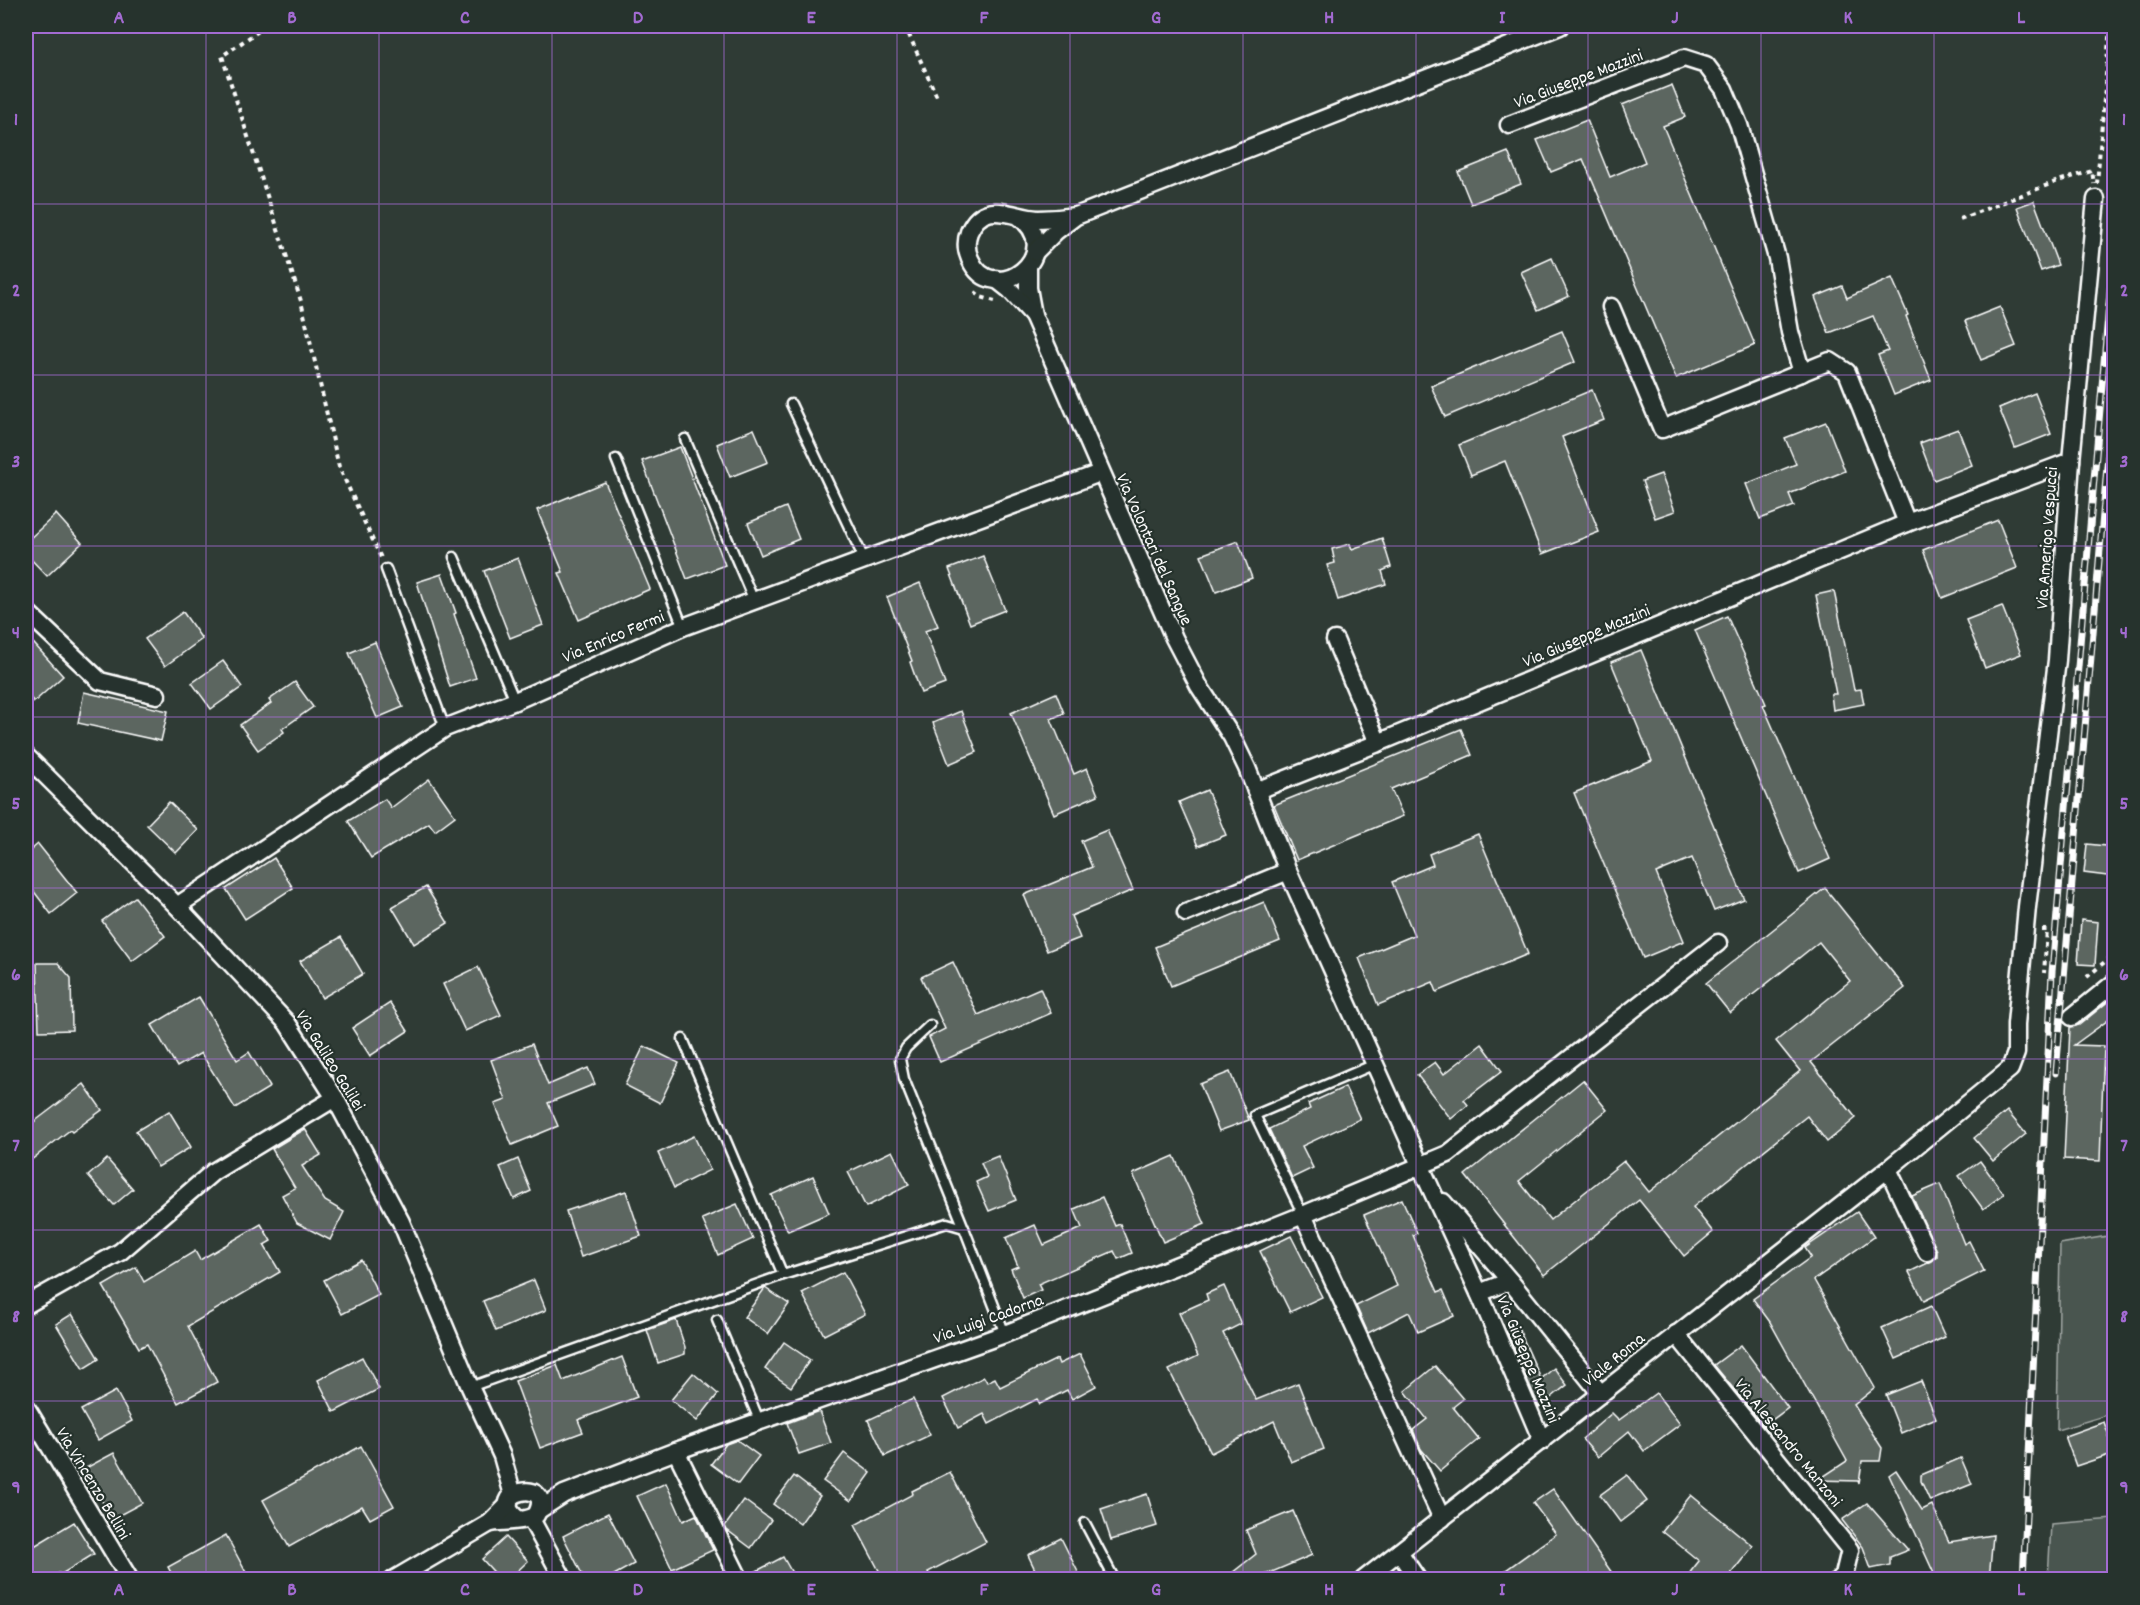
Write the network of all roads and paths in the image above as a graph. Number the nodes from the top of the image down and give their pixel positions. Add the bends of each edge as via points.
1 (266, 26) edge
2 (905, 26) edge
3 (1560, 26) edge
4 (2110, 26) edge
5 (937, 97) dead end
6 (1509, 125) dead end
7 (2096, 199) junction
8 (1018, 216) junction
9 (1076, 216) junction
10 (1960, 219) dead end
11 (1031, 259) junction
12 (996, 279) junction
13 (973, 291) dead end
14 (998, 303) dead end
15 (1611, 307) dead end
16 (1033, 315) junction
17 (1802, 373) junction
18 (792, 405) dead end
19 (685, 439) dead end
20 (616, 459) dead end
21 (2071, 461) junction
22 (1100, 473) junction
23 (1907, 523) junction
24 (454, 557) dead end
25 (864, 559) junction
26 (386, 569) joint
27 (754, 601) junction
28 (26, 611) edge
29 (683, 627) junction
30 (1335, 640) dead end
31 (157, 694) dead end
32 (514, 701) junction
33 (445, 728) junction
34 (1378, 743) junction
35 (26, 756) edge
36 (1256, 791) junction
37 (1288, 871) junction
38 (177, 906) junction
39 (1186, 913) dead end
40 (1718, 943) dead end
41 (2115, 954) edge
42 (2087, 977) dead end
43 (2115, 983) edge
44 (2072, 1017) dead end
45 (930, 1026) dead end
46 (683, 1039) dead end
47 (2016, 1046) joint
48 (1375, 1064) junction
49 (335, 1098) junction
50 (1421, 1167) junction
51 (1888, 1169) junction
52 (1430, 1187) junction
53 (1303, 1215) junction
54 (964, 1228) junction
55 (1927, 1252) dead end
56 (783, 1275) junction
57 (1510, 1281) junction
58 (1479, 1293) junction
59 (26, 1305) edge
60 (717, 1320) dead end
61 (1005, 1334) junction
62 (1676, 1334) junction
63 (470, 1387) junction
64 (1601, 1394) junction
65 (26, 1407) edge
66 (759, 1420) junction
67 (1542, 1441) junction
68 (676, 1451) junction
69 (564, 1494) junction
70 (521, 1495) junction
71 (529, 1516) junction
72 (1442, 1519) junction
73 (490, 1523) junction
74 (1085, 1523) dead end
75 (1399, 1552) junction
76 (130, 1580) edge
77 (393, 1580) edge
78 (564, 1580) edge
79 (740, 1580) edge
80 (1114, 1580) edge
81 (1363, 1580) edge
82 (1418, 1580) edge
83 (1839, 1580) edge

1 - 26 path via 222,56 301,301 339,467
2 - 5 path
3 - 9 street, Via Volontari del Sangue
4 - 7 path
6 - 17 street, Via Giuseppe Mazzini via 1684,58 1706,65 1724,89 1738,125 1777,258 1790,332
7 - 10 path via 2092,171
7 - 21 street, Via Amerigo Vespucci
8 - 9 street, Via Volontari del Sangue
8 - 11 street, Via Volontari del Sangue via 1035,239
8 - 12 street, Via Volontari del Sangue via 1003,211 988,214 976,222 968,235 972,263 982,274
9 - 11 street, Via Volontari del Sangue
11 - 12 street, Via Volontari del Sangue via 1016,276
11 - 16 street, Via Volontari del Sangue via 1028,288
12 - 16 street, Via Volontari del Sangue
13 - 14 path
15 - 17 street via 1662,429
16 - 22 street, Via Volontari del Sangue
17 - 23 street via 1830,361 1847,372
18 - 25 lane
19 - 27 lane
20 - 29 lane
21 - 23 street, Via Giuseppe Mazzini
21 - 47 street, Via Amerigo Vespucci via 2057,660 2027,907
22 - 25 street, Via Enrico Fermi
22 - 36 street, Via Volontari del Sangue via 1174,638 1232,737
23 - 34 street, Via Giuseppe Mazzini
24 - 32 lane
25 - 27 street, Via Enrico Fermi
26 - 33 lane
27 - 29 street, Via Enrico Fermi
28 - 31 street via 100,681
29 - 32 street, Via Enrico Fermi
30 - 34 street
32 - 33 street, Via Enrico Fermi
33 - 38 street, Via Enrico Fermi
34 - 36 street, Via Giuseppe Mazzini
35 - 38 street, Via Galileo Galilei
36 - 37 street, Via Giuseppe Mazzini
37 - 39 street
37 - 48 street, Via Giuseppe Mazzini
38 - 49 street, Via Galileo Galilei via 287,1023
40 - 50 street via 1448,1154
41 - 42 path
43 - 44 street
45 - 54 lane via 900,1059 904,1079
46 - 56 lane
47 - 51 street, Viale Roma via 2016,1058 2010,1069
48 - 50 street, Via Giuseppe Mazzini
48 - 53 lane via 1255,1115
49 - 59 street via 213,1172 120,1252
49 - 63 street, Via Galileo Galilei via 401,1222
50 - 52 street, Via Giuseppe Mazzini
50 - 53 street, Via Luigi Cadorna
51 - 55 street
51 - 62 street, Viale Roma
52 - 57 street, Via Giuseppe Mazzini
52 - 58 street, Via Giuseppe Mazzini
53 - 61 street, Via Luigi Cadorna
53 - 72 street
54 - 56 lane via 947,1223
54 - 61 lane
56 - 63 lane
57 - 58 street, Via Giuseppe Mazzini
57 - 64 street, Via Giuseppe Mazzini
58 - 67 street, Via Giuseppe Mazzini
60 - 66 lane
61 - 66 street, Via Luigi Cadorna
62 - 64 street, Viale Roma
62 - 83 street, Via Alessandro Manzoni via 1850,1550
63 - 70 street, Via Galileo Galilei
64 - 67 street, Viale Roma
65 - 76 street, Via Vincenzo Bellini
66 - 68 street, Via Luigi Cadorna
67 - 72 street, Viale Roma
68 - 69 street, Via Luigi Cadorna
68 - 79 street
69 - 70 street, Via Luigi Cadorna
69 - 71 street, Via Luigi Cadorna
70 - 71 street via 538,1497
70 - 71 street via 512,1515
70 - 73 street, Via Luigi Cadorna
71 - 73 street, Via Luigi Cadorna
71 - 78 street
72 - 75 street, Viale Roma
73 - 77 street, Via Luigi Cadorna
74 - 80 lane
75 - 81 street, Viale Roma
75 - 82 street

